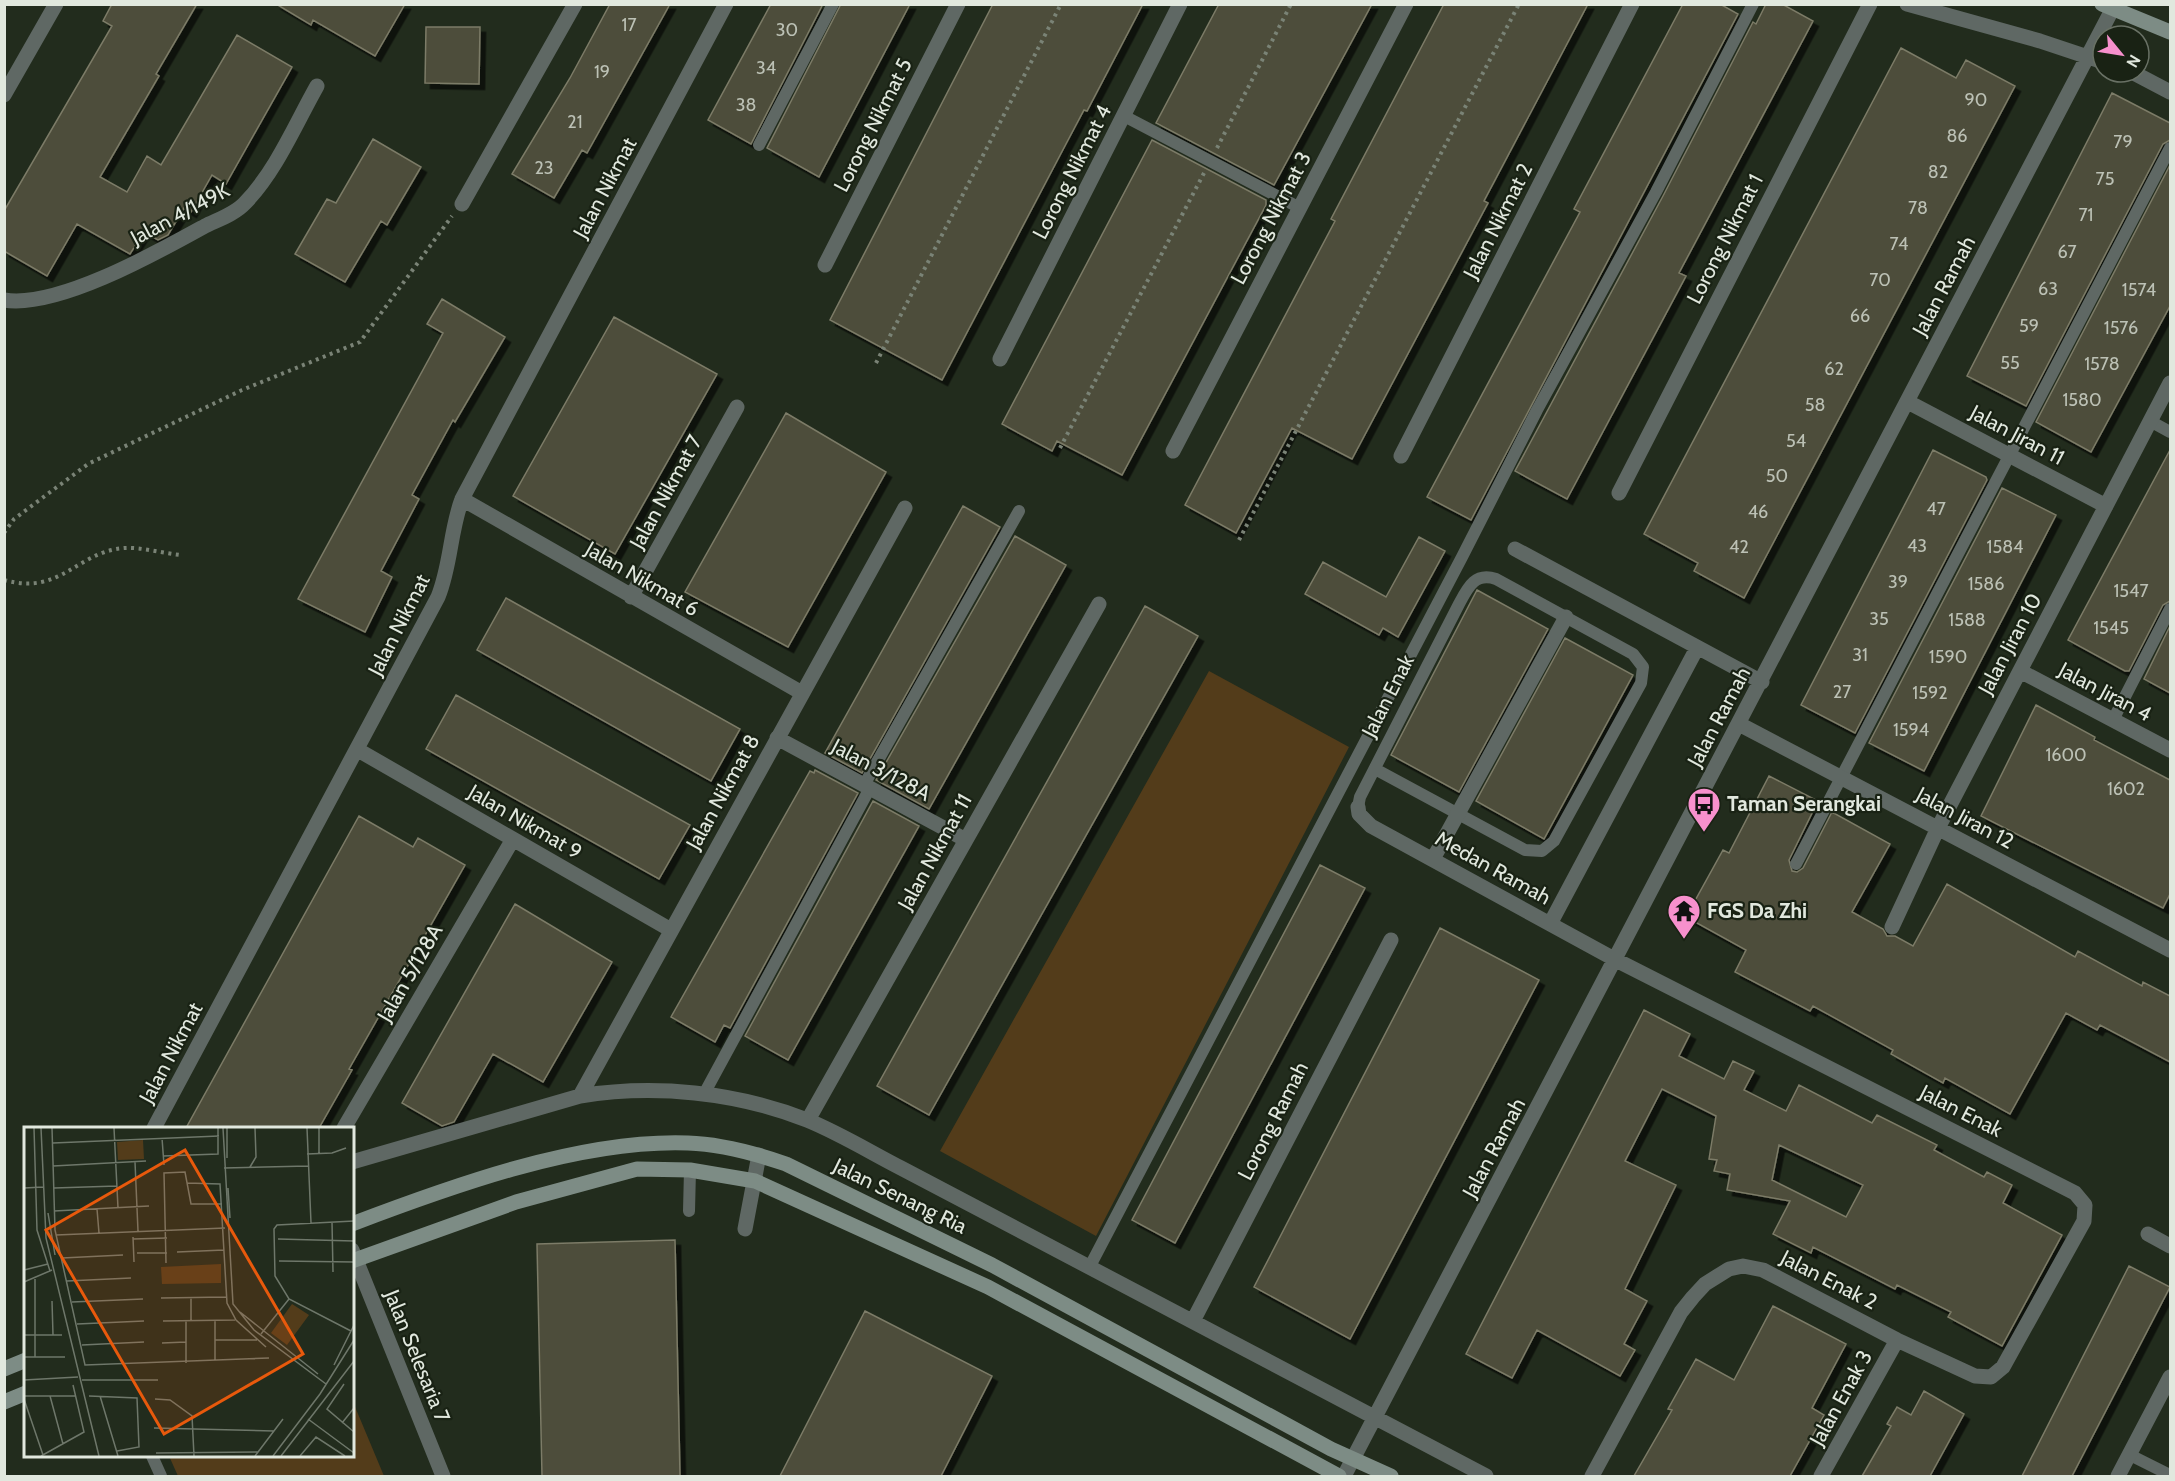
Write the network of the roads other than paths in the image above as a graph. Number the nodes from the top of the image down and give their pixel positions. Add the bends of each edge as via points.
1 (56, 4) edge
2 (575, 4) edge
3 (726, 4) edge
4 (833, 4) edge
5 (958, 4) edge
6 (1180, 4) edge
7 (1406, 4) edge
8 (1632, 4) edge
9 (1753, 4) edge
10 (1870, 4) edge
11 (1907, 4) edge
12 (2111, 5) edge
13 (2106, 24) edge
14 (2170, 32) edge
15 (2091, 58) edge
16 (2091, 68) edge
17 (2151, 82) edge
18 (317, 86) dead end
19 (2170, 92) edge
20 (4, 95) edge
21 (1124, 116) junction
22 (759, 145) dead end
23 (2170, 148) edge
24 (462, 204) road end
25 (1300, 208) junction
26 (825, 265) dead end
27 (4, 300) edge
28 (1000, 359) dead end
29 (2170, 383) edge
30 (1908, 402) junction
31 (737, 407) dead end
32 (2150, 421) junction
33 (2170, 432) edge
34 (1173, 451) dead end
35 (2010, 455) junction
36 (1401, 456) dead end
37 (1618, 493) dead end
38 (462, 499) junction
39 (2106, 506) junction
40 (905, 508) dead end
41 (1019, 511) dead end
42 (1515, 549) dead end
43 (631, 597) junction
44 (1099, 604) dead end
45 (2170, 609) edge
46 (1566, 617) junction
47 (1697, 648) junction
48 (2020, 671) junction
49 (1761, 682) junction
50 (802, 693) junction
51 (2113, 720) junction
52 (1739, 724) junction
53 (777, 738) junction
54 (358, 750) junction
55 (2170, 750) edge
56 (1375, 769) junction
57 (1841, 778) junction
58 (867, 786) junction
59 (1358, 807) joint
60 (1458, 813) junction
61 (1938, 828) junction
62 (513, 839) junction
63 (966, 840) junction
64 (1433, 859) junction
65 (1796, 864) dead end
66 (1550, 924) junction
67 (1892, 927) dead end
68 (671, 930) junction
69 (1391, 940) dead end
70 (2170, 950) edge
71 (1616, 960) junction
72 (704, 1094) junction
73 (580, 1096) junction
74 (808, 1120) junction
75 (155, 1127) edge
76 (345, 1127) edge
77 (759, 1155) junction
78 (354, 1161) edge
79 (690, 1170) junction
80 (755, 1181) junction
81 (689, 1211) dead end
82 (354, 1223) edge
83 (745, 1230) dead end
84 (2148, 1234) dead end
85 (2170, 1246) edge
86 (354, 1257) edge
87 (1089, 1268) junction
88 (1193, 1322) junction
89 (1897, 1340) junction
90 (24, 1361) edge
91 (4, 1369) edge
92 (1971, 1374) joint
93 (2170, 1377) edge
94 (24, 1394) edge
95 (4, 1402) edge
96 (1377, 1418) junction
97 (2130, 1455) junction
98 (153, 1457) edge
99 (1353, 1460) junction
100 (2170, 1475) edge
101 (161, 1476) edge
102 (442, 1476) edge
103 (1339, 1476) edge
104 (1344, 1476) edge
105 (1391, 1476) edge
106 (1486, 1476) edge
107 (1592, 1476) edge
108 (1821, 1476) edge
109 (2118, 1476) edge

1 - 20 street
2 - 24 street
3 - 38 street, Jalan Nikmat
4 - 22 lane
5 - 26 street, Lorong Nikmat 5
6 - 21 street, Lorong Nikmat 4
7 - 25 street, Lorong Nikmat 3
8 - 36 street, Jalan Nikmat 2
9 - 87 lane
10 - 37 street, Lorong Nikmat 1
11 - 15 street
12 - 13 street, Jalan Ramah
12 - 14 street
16 - 30 street, Jalan Ramah
17 - 19 street
18 - 27 street, Jalan 4/149K via 261,186 242,206 158,252 66,292
21 - 25 lane
21 - 28 street, Lorong Nikmat 4
23 - 35 lane
25 - 34 street, Lorong Nikmat 3
29 - 32 street, Jalan Jiran 10
30 - 35 street, Jalan Jiran 11
30 - 49 street, Jalan Ramah
31 - 43 street, Jalan Nikmat 7
32 - 33 lane
32 - 39 street, Jalan Jiran 10
35 - 39 street, Jalan Jiran 11
35 - 57 lane
38 - 43 street, Jalan Nikmat 6
38 - 54 street, Jalan Nikmat via 453,526 447,575 438,597
39 - 48 street, Jalan Jiran 10
40 - 50 street, Jalan Nikmat 8
41 - 58 lane
42 - 47 street
43 - 50 street, Jalan Nikmat 6
44 - 63 street, Jalan Nikmat 11
45 - 51 lane
46 - 56 lane, Jalan Enak via 1489,577 1473,581
46 - 60 street
46 - 60 lane, Jalan Enak via 1639,659 1643,675 1625,713 1549,848 1525,850
47 - 49 street
47 - 66 street
48 - 51 street, Jalan Jiran 4
48 - 61 street, Jalan Jiran 10
49 - 52 street, Jalan Ramah
50 - 53 street, Jalan Nikmat 8
51 - 55 street, Jalan Jiran 4
52 - 57 street, Jalan Jiran 12
52 - 71 street, Jalan Ramah
53 - 58 street, Jalan 3/128A
53 - 68 street, Jalan Nikmat 8
54 - 62 street, Jalan Nikmat 9
54 - 75 street, Jalan Nikmat
56 - 59 lane, Jalan Enak
56 - 60 lane
57 - 61 street, Jalan Jiran 12
57 - 65 lane
58 - 63 street, Jalan 3/128A
58 - 72 lane
59 - 64 street, Medan Ramah via 1359,814 1371,826
60 - 64 street
61 - 67 street, Jalan Jiran 10
61 - 70 street, Jalan Jiran 12
62 - 68 street, Jalan Nikmat 9
62 - 76 street, Jalan 5/128A
63 - 74 street, Jalan Nikmat 11
64 - 66 street, Medan Ramah
66 - 71 street, Medan Ramah
68 - 73 street, Jalan Nikmat 8
69 - 88 street, Lorong Ramah
71 - 92 street, Jalan Enak via 2082,1198 2084,1221 2003,1367 1991,1377
71 - 96 street, Jalan Ramah
72 - 73 street via 610,1091
72 - 74 street via 760,1104
73 - 78 street
74 - 87 street
77 - 80 street
77 - 82 street, Jalan Senang Ria via 689,1143 626,1146 492,1175
77 - 99 street, Jalan Senang Ria via 786,1164 992,1264
79 - 80 street, Jalan Senang Ria
79 - 81 lane
79 - 86 street, Jalan Senang Ria via 637,1169 602,1178 516,1202
80 - 83 street
80 - 103 street, Jalan Senang Ria via 988,1287
84 - 85 street
86 - 102 street, Jalan Selesaria 7
87 - 88 street
88 - 96 street
89 - 92 street, Jalan Enak 2
89 - 107 street, Jalan Enak 2 via 1763,1269 1729,1269 1705,1284 1681,1312
89 - 108 street, Jalan Enak 3
90 - 91 street
93 - 97 street
94 - 95 street
96 - 99 street, Jalan Ramah
96 - 106 street
97 - 100 lane
97 - 109 street
98 - 101 lane
99 - 104 street, Jalan Ramah
99 - 105 street, Jalan Senang Ria

